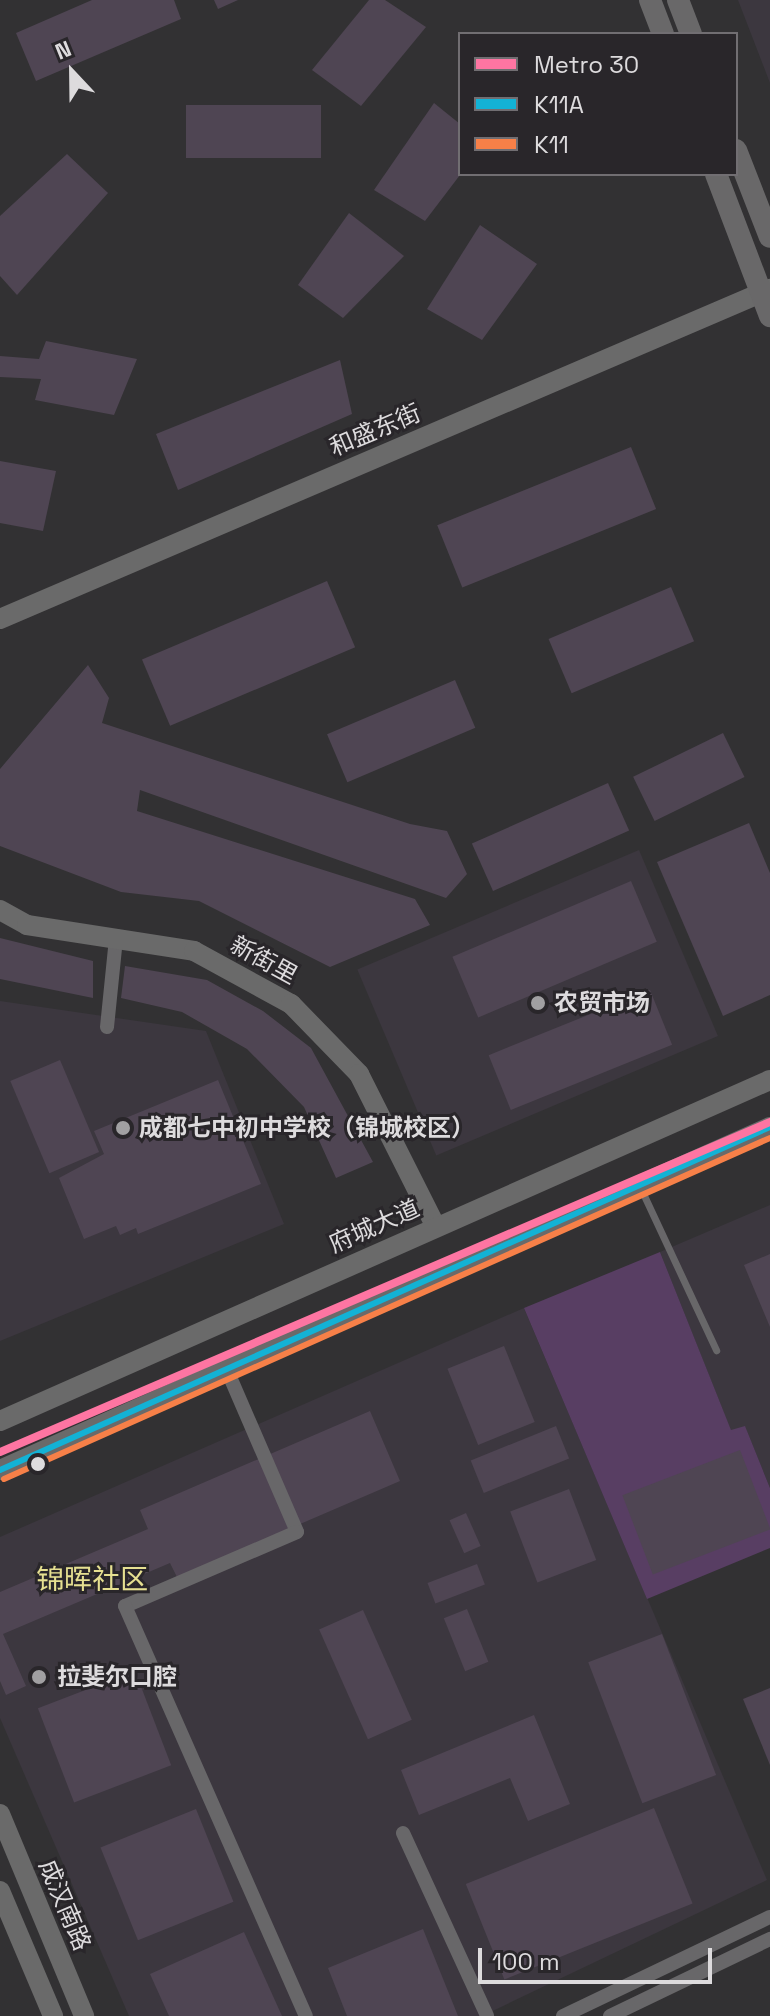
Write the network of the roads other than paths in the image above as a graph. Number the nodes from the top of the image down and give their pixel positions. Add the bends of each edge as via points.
1 (650, 0) edge
2 (678, 0) edge
3 (662, 32) edge
4 (690, 32) edge
5 (738, 155) edge
6 (717, 176) edge
7 (770, 237) edge
8 (766, 291) edge
9 (770, 316) edge
10 (0, 619) edge
11 (0, 910) edge
12 (116, 939) junction
13 (107, 1027) dead end
14 (770, 1080) edge
15 (770, 1127) edge
16 (640, 1187) junction
17 (436, 1227) junction
18 (716, 1350) dead end
19 (227, 1370) junction
20 (0, 1421) edge
21 (0, 1470) edge
22 (0, 1814) edge
23 (403, 1833) dead end
24 (0, 1891) edge
25 (770, 1917) edge
26 (770, 1939) edge
27 (53, 2016) edge
28 (84, 2016) edge
29 (306, 2016) edge
30 (487, 2016) edge
31 (563, 2016) edge
32 (610, 2016) edge

1 - 3 main road
2 - 4 main road
5 - 7 main road
6 - 8 main road
8 - 9 main road
8 - 10 main road, 和盛东街
11 - 12 main road, 新街里 via 27,925
12 - 13 street
12 - 17 main road, 新街里 via 194,951 291,1004 359,1074
14 - 17 main road, 府城大道
15 - 16 main road
16 - 18 lane
16 - 19 main road
17 - 20 main road, 府城大道
19 - 21 main road
19 - 29 street via 297,1532 125,1606
22 - 28 main road, 成汉南路
23 - 30 street
24 - 27 main road
25 - 31 street
26 - 32 street

